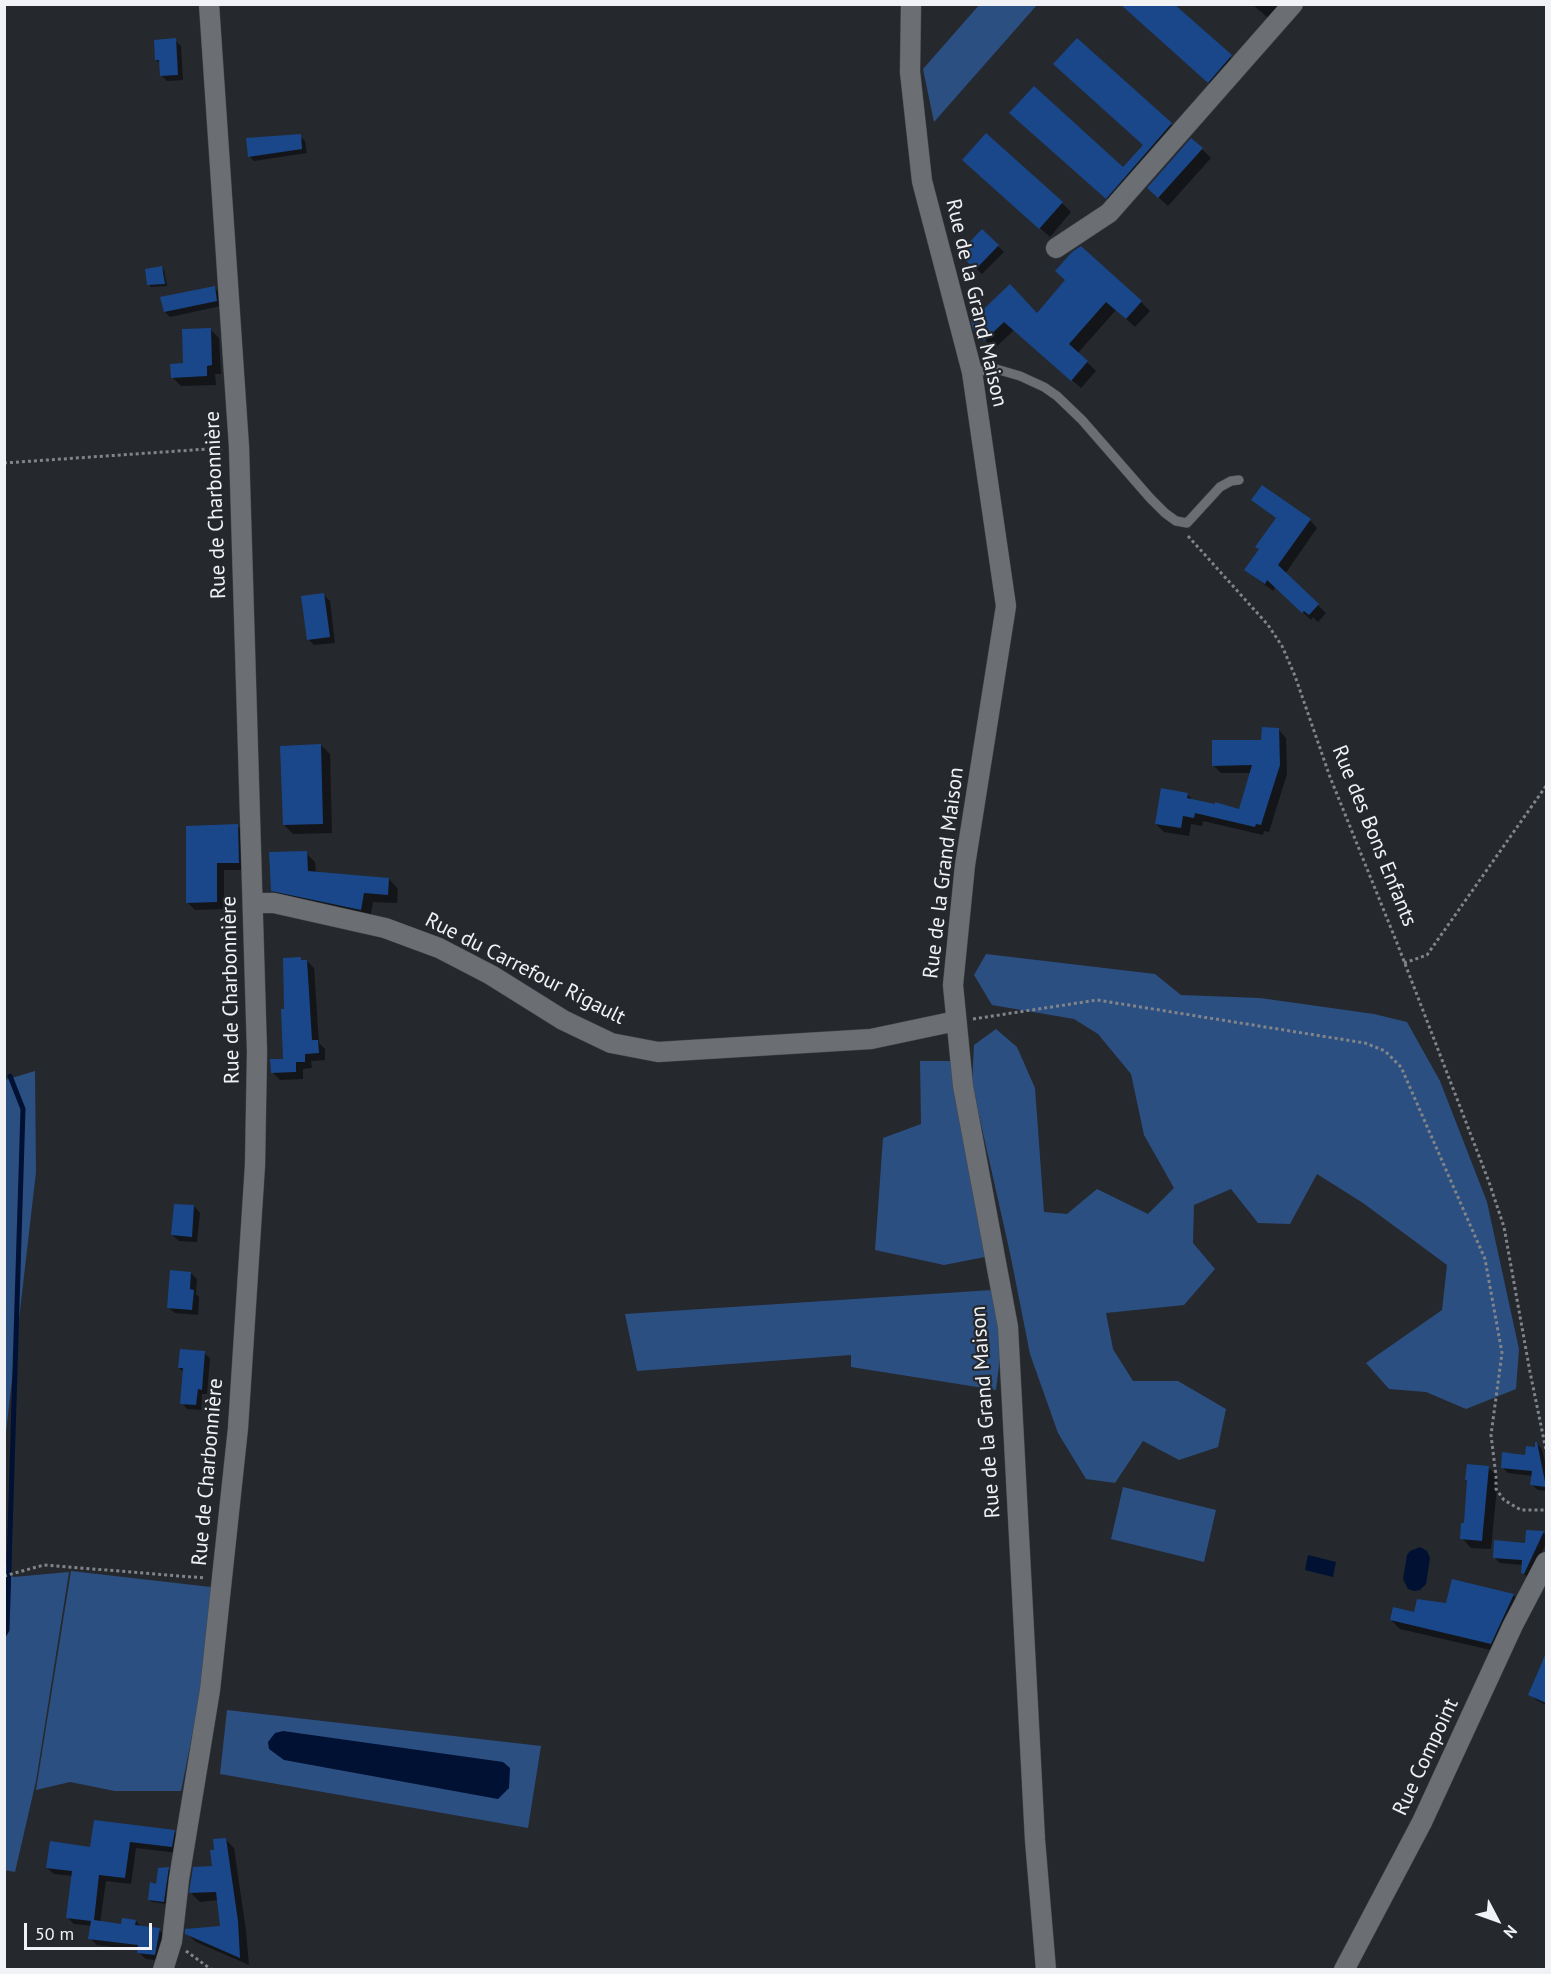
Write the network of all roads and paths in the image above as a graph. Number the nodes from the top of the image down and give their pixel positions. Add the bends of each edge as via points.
1 (209, 4) edge
2 (911, 4) edge
3 (1293, 4) edge
4 (1056, 248) dead end
5 (972, 372) junction
6 (239, 447) junction
7 (4, 463) edge
8 (1239, 480) dead end
9 (1176, 521) junction
10 (1546, 786) edge
11 (253, 903) junction
12 (1404, 963) junction
13 (964, 1020) junction
14 (1546, 1450) edge
15 (1546, 1510) edge
16 (1546, 1562) edge
17 (7, 1576) edge
18 (222, 1580) junction
19 (172, 1941) junction
20 (164, 1970) edge
21 (212, 1970) edge
22 (1046, 1970) edge
23 (1344, 1970) edge

1 - 6 street, Rue de Charbonnière
2 - 5 street, Rue de la Grand Maison via 910,72 922,181
3 - 4 street via 1109,213
5 - 9 lane via 996,369 1020,376 1057,396
5 - 13 street, Rue de la Grand Maison via 1006,606 965,865 953,985
6 - 7 path
6 - 11 street, Rue de Charbonnière
8 - 9 lane via 1220,487 1187,523
9 - 12 path, Rue des Bons Enfants via 1282,646
10 - 12 path via 1427,956
11 - 13 street, Rue du Carrefour Rigault via 274,903 385,928 491,975 563,1020 612,1043 658,1052 871,1039
11 - 18 street, Rue de Charbonnière via 255,1165 238,1428
12 - 14 path, Rue des Bons Enfants via 1504,1227
13 - 15 path via 1098,1000 1365,1043 1385,1051 1401,1067 1485,1258 1502,1353 1491,1435 1496,1490 1521,1510
13 - 22 street, Rue de la Grand Maison via 963,1086 1008,1327 1035,1840
16 - 23 street, Rue Compoint via 1422,1822
17 - 18 path via 44,1565
18 - 19 street, Rue de Charbonnière via 210,1690
19 - 20 street, Rue de Charbonnière
19 - 21 path

